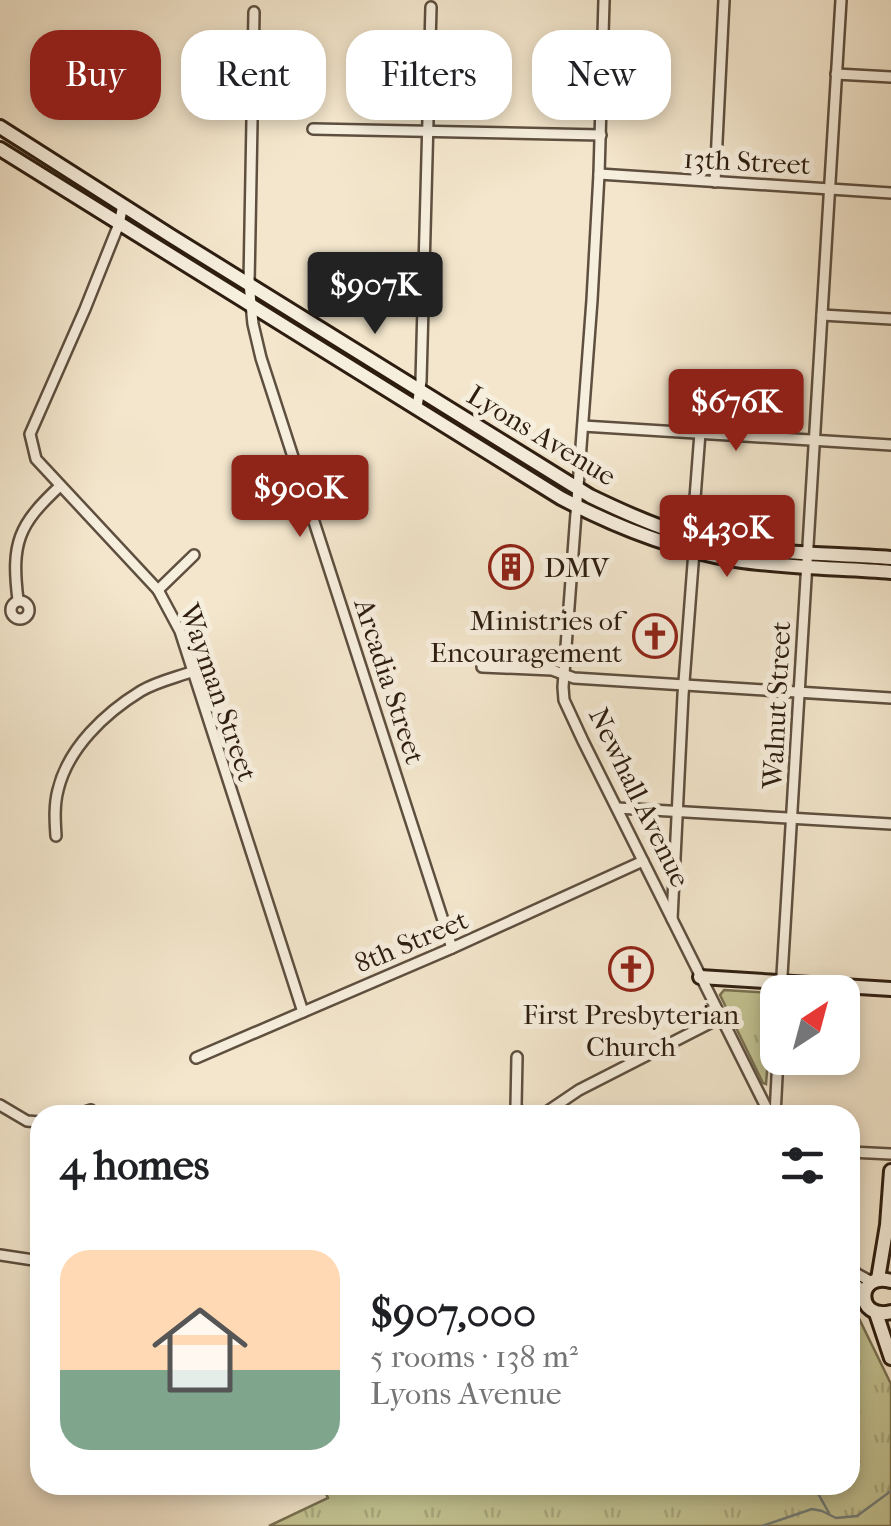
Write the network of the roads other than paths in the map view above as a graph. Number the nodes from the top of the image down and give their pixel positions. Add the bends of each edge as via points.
1 (604, 0) edge
2 (724, 0) edge
3 (841, 0) edge
4 (431, 6) dead end
5 (254, 12) dead end
6 (836, 74) junction
7 (891, 77) edge
8 (0, 127) edge
9 (313, 129) dead end
10 (428, 131) junction
11 (601, 135) junction
12 (0, 149) edge
13 (600, 174) junction
14 (715, 182) junction
15 (828, 188) junction
16 (891, 194) edge
17 (122, 205) junction
18 (119, 224) junction
19 (249, 282) junction
20 (252, 305) junction
21 (822, 315) junction
22 (891, 319) edge
23 (420, 390) junction
24 (416, 407) junction
25 (583, 426) junction
26 (700, 433) junction
27 (815, 440) junction
28 (891, 445) edge
29 (60, 486) junction
30 (579, 490) junction
31 (576, 506) junction
32 (693, 544) junction
33 (194, 555) dead end
34 (891, 558) edge
35 (808, 559) junction
36 (891, 572) edge
37 (158, 590) junction
38 (18, 600) dead end
39 (482, 667) dead end
40 (191, 672) junction
41 (563, 674) junction
42 (684, 686) junction
43 (799, 691) junction
44 (891, 698) edge
45 (617, 808) junction
46 (677, 811) junction
47 (793, 819) junction
48 (891, 824) edge
49 (56, 836) dead end
50 (643, 861) junction
51 (672, 920) junction
52 (452, 948) junction
53 (782, 975) edge
54 (700, 977) junction
55 (760, 984) edge
56 (860, 988) edge
57 (891, 988) edge
58 (303, 1012) junction
59 (720, 1018) junction
60 (517, 1057) dead end
61 (196, 1058) dead end
62 (776, 1075) edge
63 (0, 1105) edge
64 (516, 1105) edge
65 (557, 1105) edge
66 (767, 1105) edge
67 (773, 1105) edge
68 (30, 1122) edge
69 (860, 1152) edge
70 (891, 1154) edge
71 (891, 1171) edge
72 (0, 1255) edge
73 (30, 1260) edge
74 (879, 1282) edge
75 (886, 1313) edge
76 (891, 1335) edge
77 (891, 1358) edge

1 - 11 street, Newhall Avenue
2 - 14 street
3 - 6 street, Walnut Street
4 - 10 street
5 - 19 street, Arcadia Street
6 - 7 street
6 - 15 street, Walnut Street
8 - 17 main road, Lyons Avenue
9 - 10 street
10 - 11 street
10 - 23 street
11 - 13 street, Newhall Avenue
12 - 18 main road, Lyons Avenue
13 - 14 street, 13th Street
13 - 25 street, Newhall Avenue
14 - 15 street, 13th Street
15 - 16 street, 13th Street
15 - 21 street, Walnut Street
17 - 18 street, Wayman Street
17 - 19 main road, Lyons Avenue
18 - 20 main road, Lyons Avenue
18 - 29 street, Wayman Street via 30,434 36,458
19 - 20 street, Arcadia Street
19 - 23 main road, Lyons Avenue
20 - 24 main road, Lyons Avenue
20 - 52 street, Arcadia Street via 261,358
21 - 22 street
21 - 27 street, Walnut Street
23 - 24 street
23 - 30 main road, Lyons Avenue
24 - 31 main road, Lyons Avenue
25 - 26 street
25 - 30 street, Newhall Avenue
26 - 27 street
26 - 32 street
27 - 28 street
27 - 35 street, Walnut Street
29 - 37 street, Wayman Street
29 - 38 street via 20,532
30 - 31 street, Newhall Avenue
30 - 32 main road, Lyons Avenue
31 - 32 main road, Lyons Avenue via 632,532
31 - 41 street, Newhall Avenue
32 - 35 main road, Lyons Avenue
32 - 42 street
33 - 37 street
34 - 35 main road, Lyons Avenue
35 - 36 main road, Lyons Avenue
35 - 43 street, Walnut Street
37 - 40 street, Wayman Street via 180,630
39 - 41 street
40 - 49 street via 142,691 82,742 58,789
40 - 58 street, Wayman Street
41 - 42 street
41 - 45 street, Newhall Avenue via 564,700
42 - 43 street
42 - 46 street
43 - 44 street
43 - 47 street, Walnut Street
45 - 46 street
45 - 50 street, Newhall Avenue
46 - 47 street
46 - 51 street
47 - 48 street
47 - 53 street, Walnut Street
50 - 51 street, Newhall Avenue
50 - 52 street, 8th Street
51 - 54 street, Newhall Avenue
52 - 58 street, 8th Street
54 - 55 main road
54 - 59 street, Newhall Avenue
56 - 57 main road
58 - 61 street, 8th Street
59 - 65 street
59 - 66 street, Newhall Avenue
60 - 64 street
62 - 67 street
63 - 68 street
69 - 70 street
71 - 74 main road
72 - 73 street
74 - 75 main road via 867,1306
75 - 76 main road
75 - 77 main road

